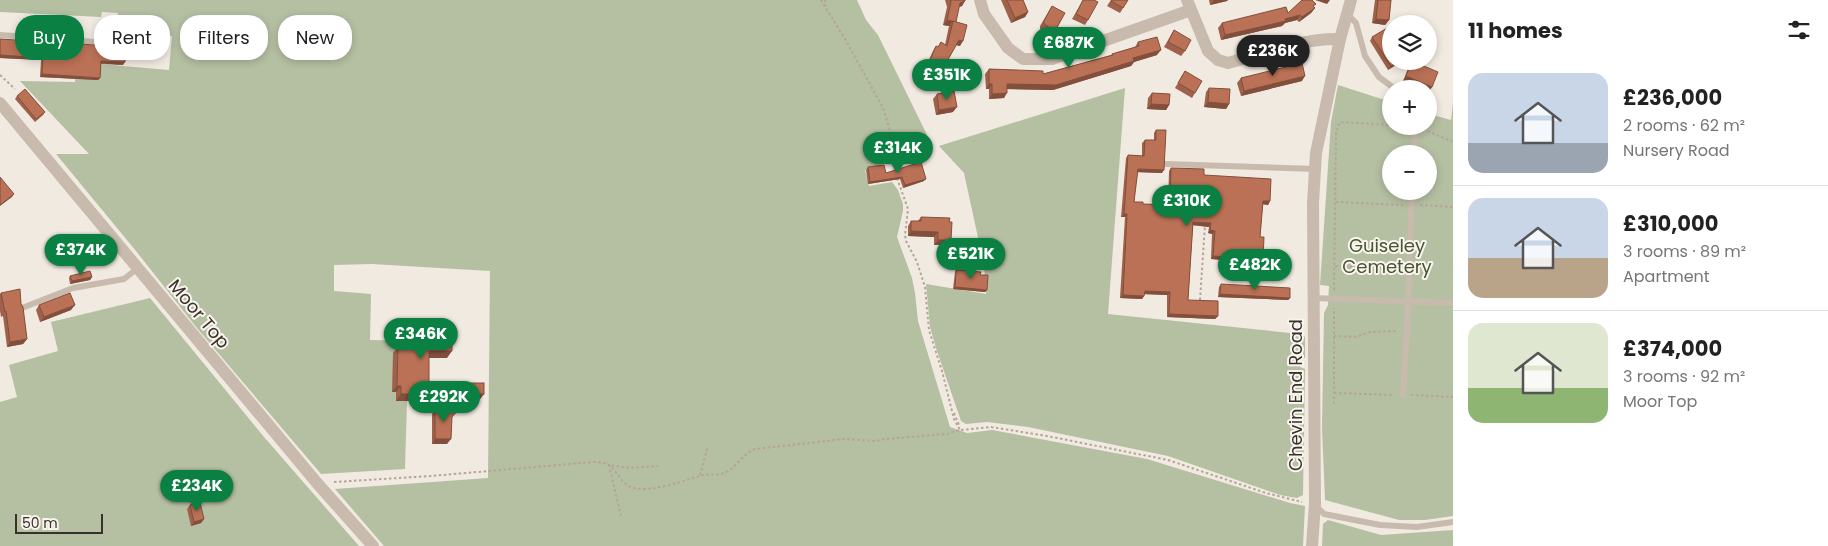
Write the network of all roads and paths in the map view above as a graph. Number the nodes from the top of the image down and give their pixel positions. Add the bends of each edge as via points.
1 (821, 0) edge
2 (825, 0) edge
3 (980, 0) edge
4 (1351, 0) edge
5 (1189, 5) edge
6 (826, 8) junction
7 (1347, 14) junction
8 (0, 36) edge
9 (1340, 39) junction
10 (94, 42) edge
11 (0, 75) edge
12 (1383, 80) edge
13 (16, 89) dead end
14 (0, 103) edge
15 (1382, 124) edge
16 (1437, 135) edge
17 (1453, 142) edge
18 (1166, 164) edge
19 (1315, 169) junction
20 (1411, 200) edge
21 (1336, 202) junction
22 (1411, 205) junction
23 (1453, 206) edge
24 (1205, 223) edge
25 (1335, 266) junction
26 (138, 268) junction
27 (1409, 269) junction
28 (1313, 298) junction
29 (1334, 299) junction
30 (1200, 300) edge
31 (1408, 301) junction
32 (1453, 303) edge
33 (22, 308) edge
34 (1407, 330) junction
35 (1334, 336) junction
36 (1403, 395) dead end
37 (1334, 404) dead end
38 (960, 430) junction
39 (708, 446) dead end
40 (609, 465) junction
41 (658, 466) dead end
42 (700, 475) junction
43 (317, 483) junction
44 (1314, 504) junction
45 (620, 516) dead end
46 (1453, 522) edge
47 (373, 546) edge
48 (1312, 546) edge

1 - 6 path
2 - 6 path
3 - 5 street via 984,14 1008,48 1023,58 1052,59
4 - 7 street, Chevin End Road
5 - 9 street via 1208,51 1218,60 1228,62 1305,42
6 - 38 path via 883,108 896,177 908,209 906,241 925,287 929,330
7 - 9 street, Chevin End Road
7 - 12 lane via 1356,23 1365,56
8 - 10 lane
9 - 19 street, Chevin End Road
11 - 13 path
14 - 26 street, Moor Top
15 - 21 path via 1340,122 1336,132
16 - 17 path
18 - 19 lane
19 - 28 street, Chevin End Road
20 - 22 lane
21 - 22 path
21 - 25 path
22 - 23 path
22 - 27 lane
24 - 30 path
25 - 27 path
25 - 29 path
26 - 33 lane via 124,278 73,288
26 - 43 street, Moor Top
27 - 31 lane
28 - 29 lane
28 - 44 street, Chevin End Road
29 - 31 lane
29 - 35 path
31 - 32 lane
31 - 34 lane
34 - 35 path via 1370,332 1354,337
34 - 36 lane
35 - 37 path
38 - 42 path via 947,434 885,438 876,442 844,439 755,449 728,472
38 - 44 path via 991,427 1168,460 1281,497
39 - 42 path
40 - 41 path via 629,468
40 - 42 path via 625,484 633,488 668,485
40 - 43 path via 594,462
40 - 45 path
43 - 47 street, Moor Top
44 - 46 lane via 1324,514 1380,525 1417,527
44 - 48 street, Chevin End Road

